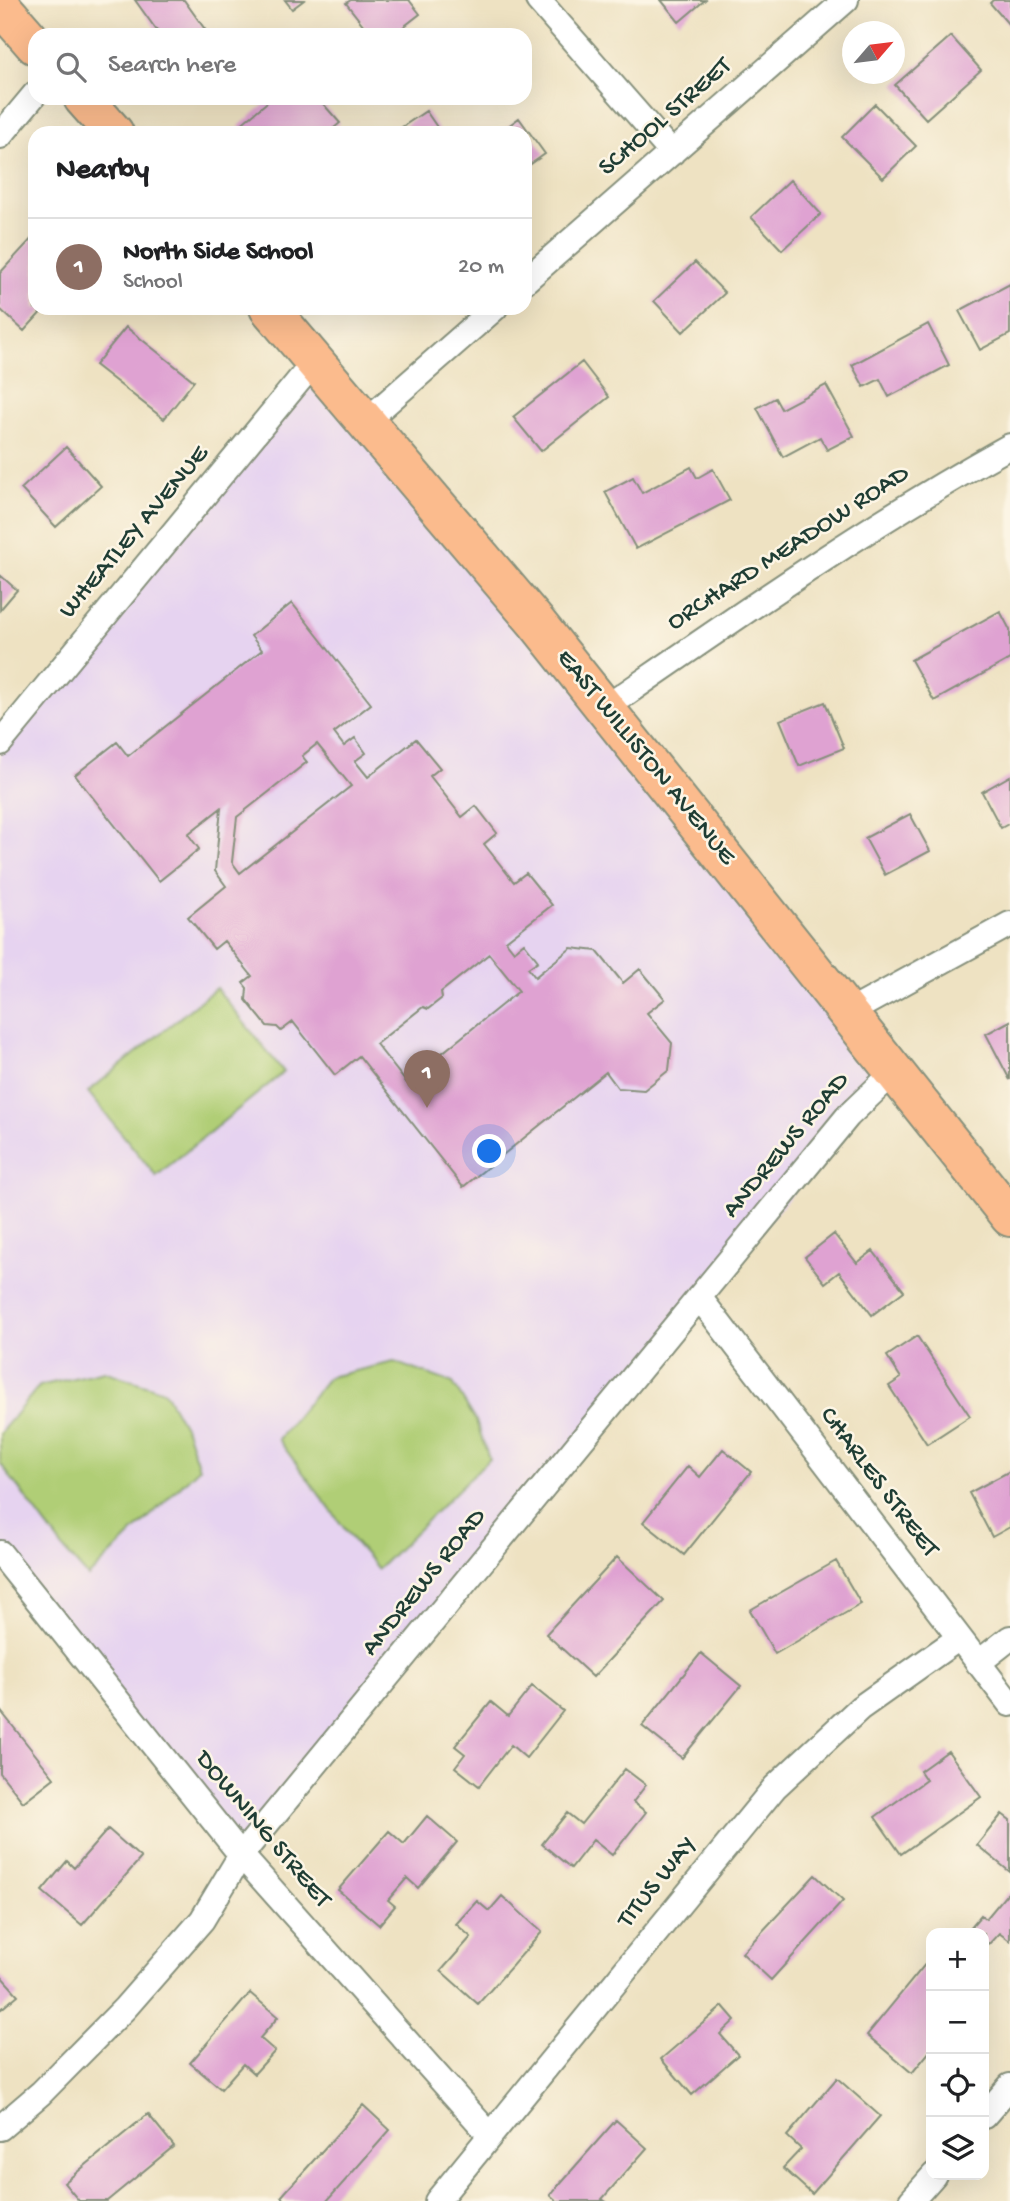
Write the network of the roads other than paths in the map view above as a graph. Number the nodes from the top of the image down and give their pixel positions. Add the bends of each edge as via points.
1 (538, 0) edge
2 (846, 0) edge
3 (0, 5) edge
4 (28, 37) edge
5 (28, 102) edge
6 (89, 105) edge
7 (108, 126) edge
8 (0, 136) edge
9 (672, 153) junction
10 (532, 276) edge
11 (274, 315) edge
12 (487, 315) edge
13 (315, 361) junction
14 (366, 421) junction
15 (1010, 446) edge
16 (605, 708) junction
17 (0, 743) edge
18 (1010, 924) edge
19 (848, 1013) junction
20 (894, 1072) junction
21 (1010, 1217) edge
22 (699, 1297) junction
23 (0, 1553) edge
24 (959, 1638) junction
25 (1010, 1638) edge
26 (978, 1663) junction
27 (1010, 1704) edge
28 (240, 1855) junction
29 (1010, 2086) edge
30 (989, 2110) edge
31 (0, 2128) edge
32 (490, 2135) junction
33 (929, 2180) edge
34 (437, 2201) edge
35 (911, 2201) edge

1 - 9 street
2 - 9 street, SCHOOL STREET
3 - 4 main road
5 - 8 street
6 - 7 main road
9 - 10 street, SCHOOL STREET
11 - 13 main road, EAST WILLISTON AVENUE
12 - 14 street
13 - 14 main road, EAST WILLISTON AVENUE
13 - 17 street, WHEATLEY AVENUE
14 - 16 main road, EAST WILLISTON AVENUE
15 - 16 street, ORCHARD MEADOW ROAD via 780,587
16 - 19 main road, EAST WILLISTON AVENUE
18 - 19 street
19 - 20 main road, EAST WILLISTON AVENUE
20 - 21 main road, EAST WILLISTON AVENUE
20 - 22 street, ANDREWS ROAD via 848,1116
22 - 24 street, CHARLES STREET
22 - 28 street, ANDREWS ROAD
23 - 28 street, DOWNING STREET
24 - 26 street, CHARLES STREET
24 - 32 street, TITUS WAY via 860,1708 775,1787
25 - 26 street
26 - 27 street, CHARLES STREET
28 - 31 street, ANDREWS ROAD via 202,1920 125,2008
28 - 32 street, DOWNING STREET
29 - 30 street
32 - 34 street, TITUS WAY
33 - 35 street

